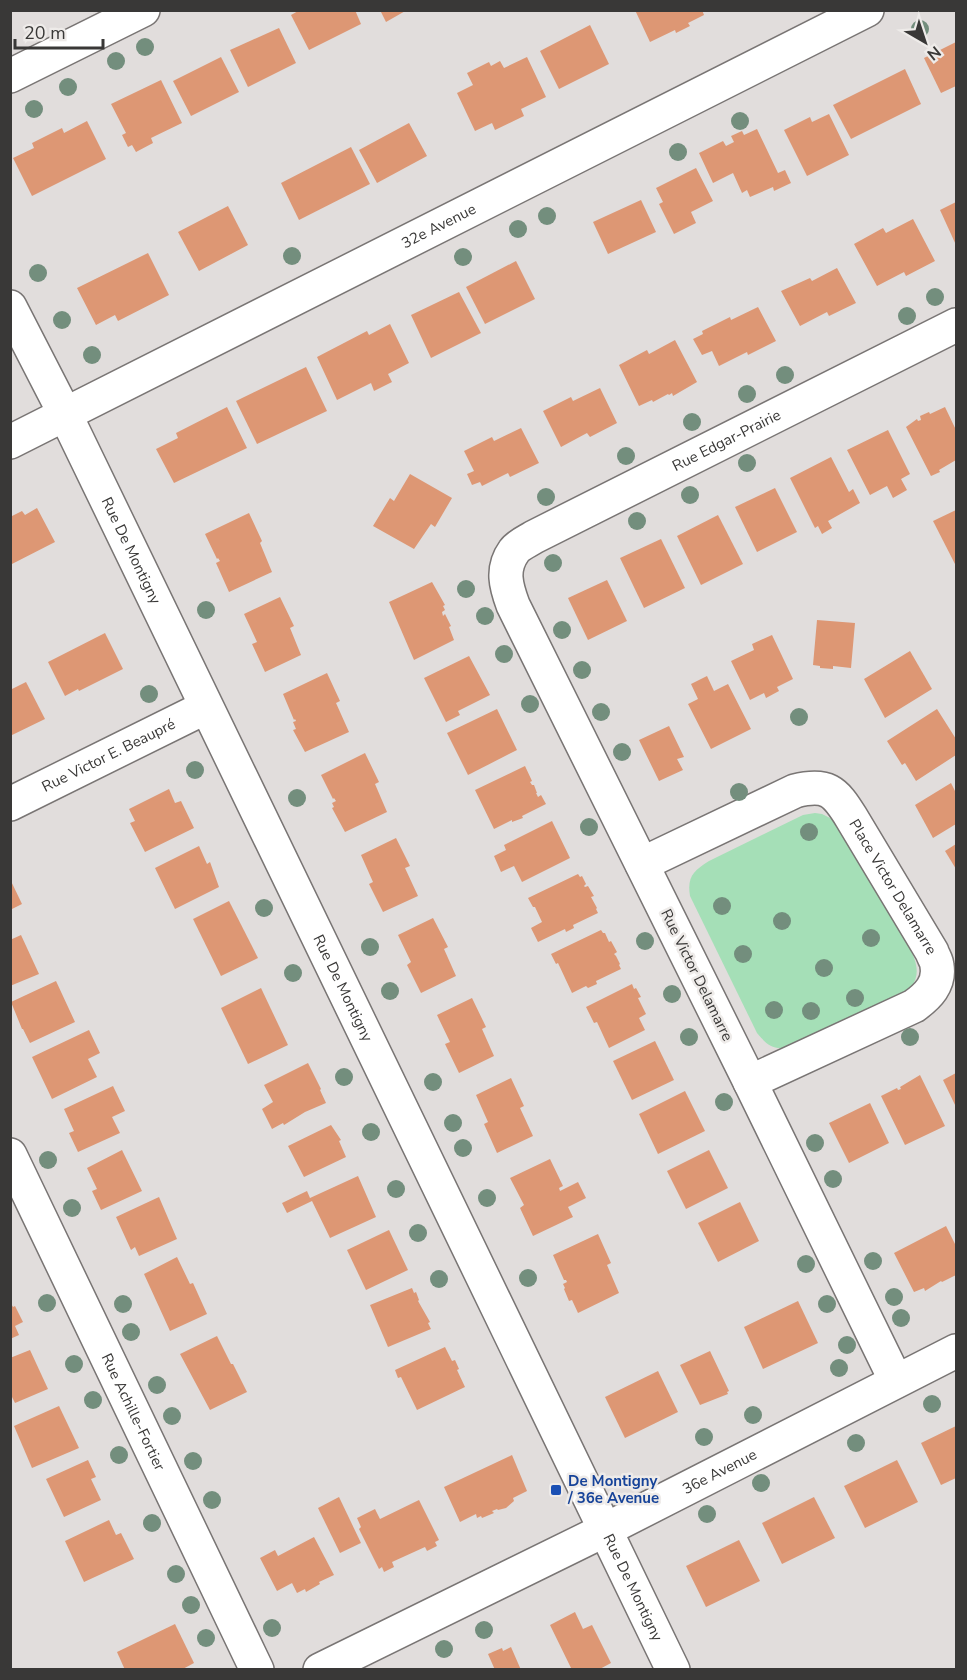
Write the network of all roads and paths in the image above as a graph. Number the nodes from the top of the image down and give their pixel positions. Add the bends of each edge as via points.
1 (142, 10) edge
2 (867, 10) edge
3 (10, 76) edge
4 (10, 307) edge
5 (957, 325) edge
6 (65, 414) junction
7 (10, 442) edge
8 (506, 567) joint
9 (206, 707) junction
10 (10, 804) edge
11 (642, 864) junction
12 (750, 1082) junction
13 (10, 1155) edge
14 (957, 1351) edge
15 (896, 1381) junction
16 (605, 1530) junction
17 (257, 1670) edge
18 (320, 1670) edge
19 (673, 1670) edge

1 - 3 street
2 - 6 street, 32e Avenue
4 - 6 street, Rue De Montigny
5 - 8 street, Rue Edgar-Prairie via 534,537 515,549
6 - 7 street, 32e Avenue
6 - 9 street, Rue De Montigny
8 - 11 street, Rue Victor Delamarre via 505,585 513,605
9 - 10 street, Rue Victor E. Beaupré
9 - 16 street, Rue De Montigny
11 - 12 street, Rue Victor Delamarre
11 - 12 street, Place Victor Delamarre via 795,791 812,787 828,790 841,801 932,952 937,966 935,984 927,997
12 - 15 street, Rue Victor Delamarre
13 - 17 street, Rue Achille-Fortier
14 - 15 street, 36e Avenue
15 - 16 street, 36e Avenue
16 - 18 street, 36e Avenue
16 - 19 street, Rue De Montigny

